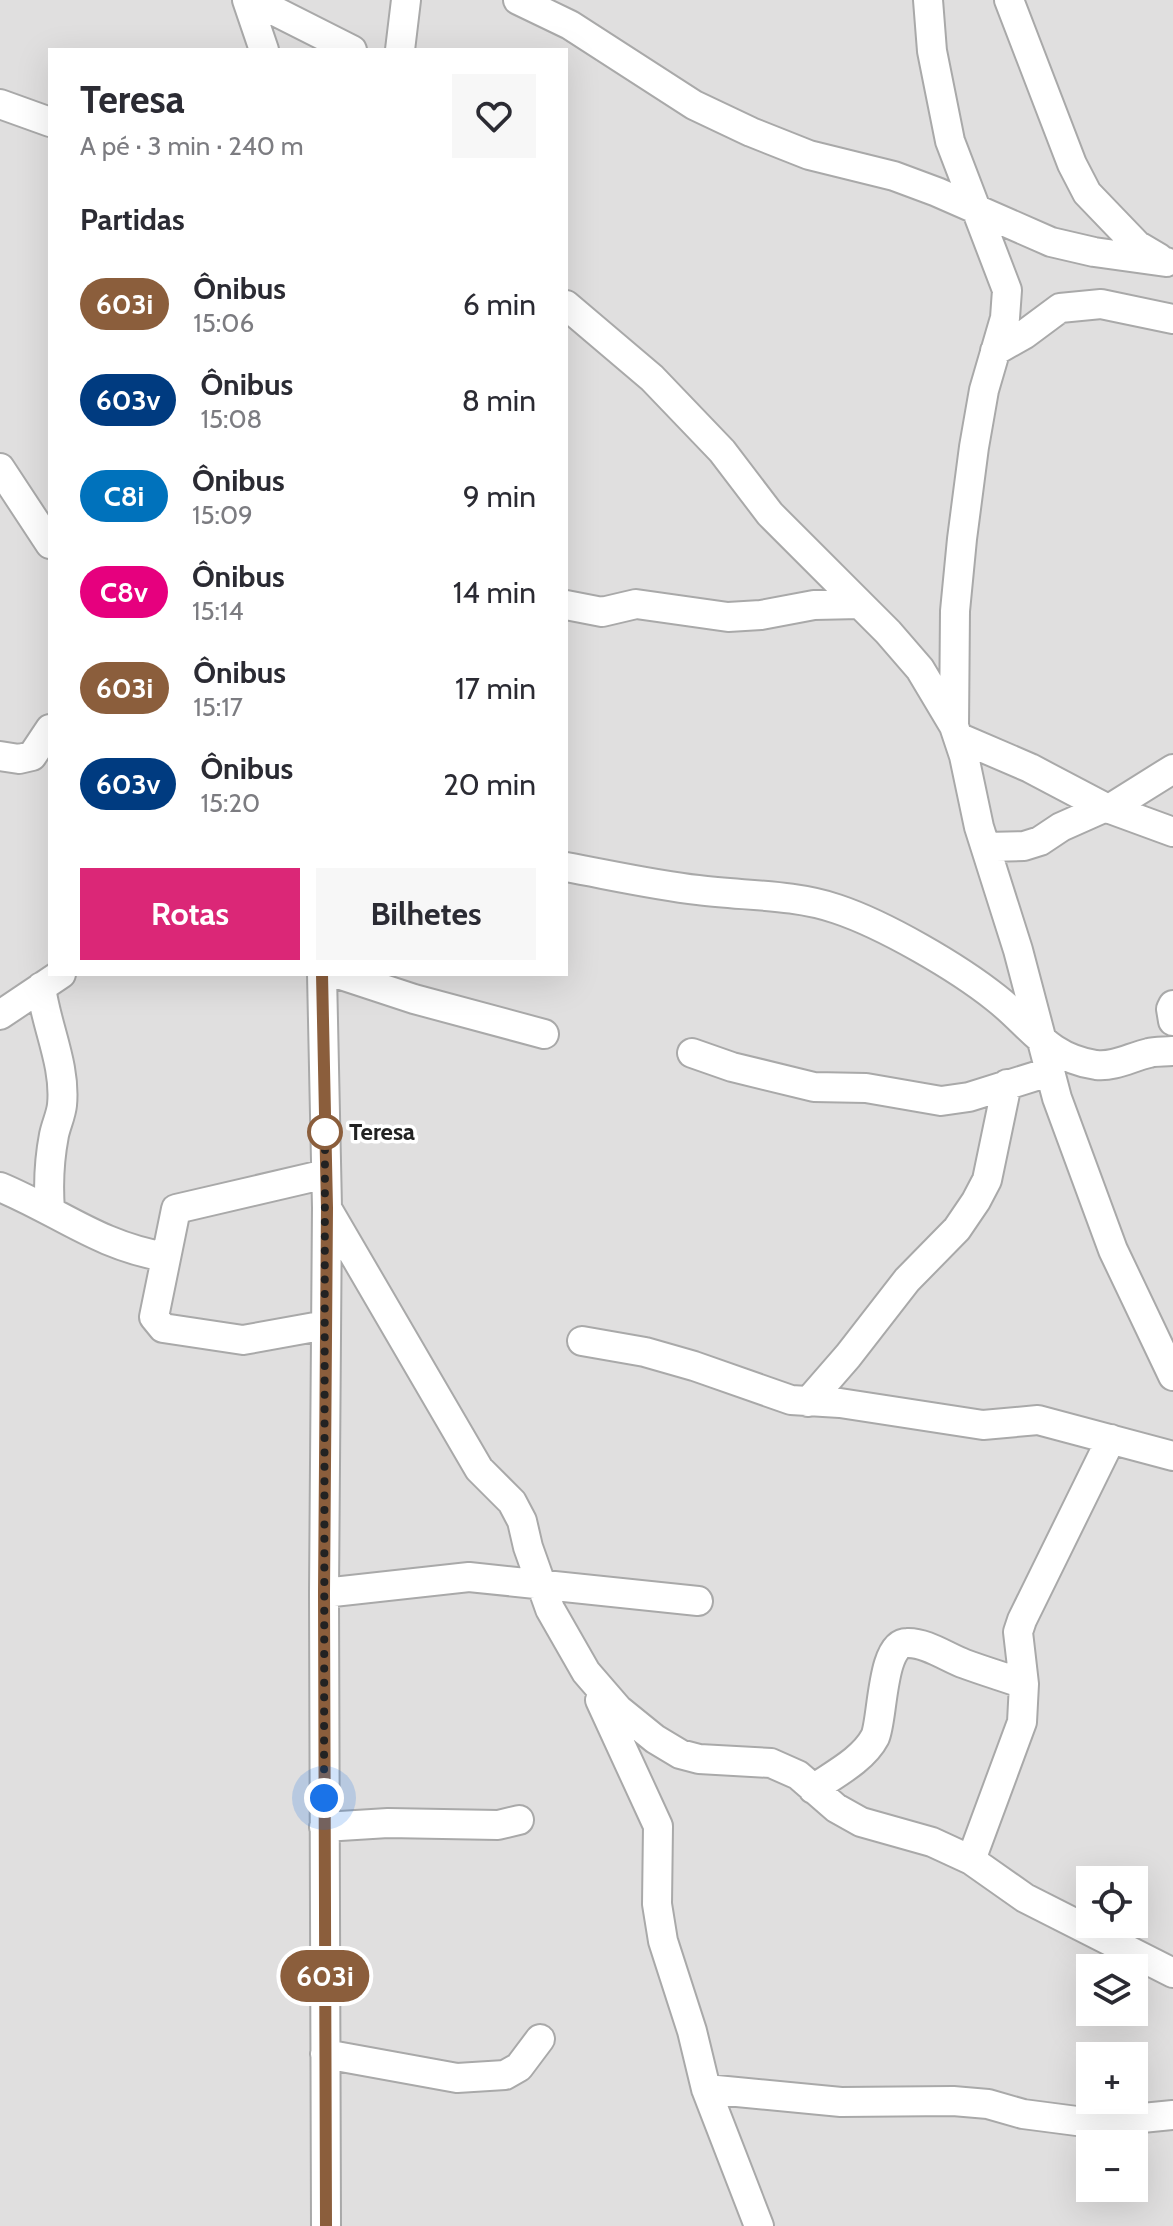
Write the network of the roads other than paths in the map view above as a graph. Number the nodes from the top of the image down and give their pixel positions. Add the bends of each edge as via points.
1 (250, 0) edge
2 (406, 0) edge
3 (518, 0) edge
4 (928, 0) edge
5 (1009, 0) edge
6 (263, 48) edge
7 (348, 48) edge
8 (400, 48) edge
9 (2, 110) edge
10 (48, 122) edge
11 (976, 209) junction
12 (1170, 264) edge
13 (568, 307) edge
14 (1173, 319) edge
15 (995, 351) junction
16 (0, 468) edge
17 (48, 541) edge
18 (860, 604) junction
19 (568, 605) edge
20 (48, 732) edge
21 (956, 732) junction
22 (0, 756) edge
23 (1173, 769) edge
24 (1108, 808) junction
25 (1173, 832) edge
26 (986, 847) junction
27 (568, 867) edge
28 (322, 976) edge
29 (344, 976) edge
30 (51, 981) edge
31 (1173, 1005) edge
32 (0, 1015) edge
33 (1173, 1021) edge
34 (544, 1034) dead end
35 (1041, 1042) junction
36 (1173, 1051) edge
37 (692, 1053) dead end
38 (1049, 1072) junction
39 (1007, 1084) junction
40 (326, 1174) junction
41 (0, 1187) edge
42 (327, 1208) junction
43 (50, 1210) junction
44 (166, 1257) junction
45 (326, 1325) junction
46 (582, 1341) dead end
47 (1173, 1376) edge
48 (808, 1402) junction
49 (1173, 1432) edge
50 (1122, 1442) junction
51 (1173, 1456) edge
52 (541, 1585) junction
53 (324, 1593) junction
54 (698, 1601) dead end
55 (586, 1672) junction
56 (1024, 1684) junction
57 (813, 1789) junction
58 (519, 1820) dead end
59 (324, 1827) junction
60 (971, 1860) junction
61 (1173, 1973) edge
62 (540, 2039) dead end
63 (325, 2054) junction
64 (706, 2089) junction
65 (1173, 2115) edge
66 (326, 2226) edge
67 (759, 2226) edge

1 - 6 street
1 - 7 street
2 - 8 street
3 - 11 street via 570,25 694,105 751,132 809,155 894,176
4 - 11 street via 950,141
5 - 12 street via 1087,193 1137,245
9 - 10 street
11 - 12 street via 1051,242
11 - 15 street via 1007,290
13 - 18 street via 652,378 722,451 770,514
14 - 15 street via 1101,304 1060,308
15 - 21 street via 984,390 962,539 955,611
16 - 17 street
18 - 19 street via 728,617 636,604 602,612
18 - 21 street via 920,669
20 - 22 street via 32,756
21 - 24 street
21 - 26 street
23 - 24 street
24 - 25 street
24 - 26 street via 1040,841
26 - 35 street
27 - 35 street via 837,909 958,971 999,1000
28 - 40 street
29 - 34 street
30 - 32 street
30 - 43 street via 44,1009 58,1057 62,1104 48,1174
31 - 33 street
35 - 36 street via 1069,1058 1098,1065
35 - 38 street
37 - 39 street via 814,1087 866,1088 941,1101
38 - 39 street
38 - 47 street via 1113,1250
39 - 48 street via 987,1180 976,1201
40 - 42 street
40 - 44 street via 176,1209
41 - 43 street
42 - 45 street
42 - 52 street via 471,1457 512,1502
43 - 44 street via 99,1238
44 - 45 street via 154,1317 163,1328 243,1340
45 - 53 street
46 - 48 street via 670,1359
48 - 50 street via 983,1425 1038,1420
49 - 50 street
50 - 51 street
50 - 56 street via 1022,1620 1018,1632
52 - 53 street via 469,1577
52 - 54 street
52 - 55 street
53 - 59 street
55 - 57 street via 618,1709 680,1754 771,1763 798,1775
55 - 64 street via 658,1826 657,1904 663,1941
56 - 57 street via 903,1642 887,1673 875,1736 848,1765
56 - 60 street via 1022,1722
57 - 60 street via 861,1822 932,1842
58 - 59 street via 498,1825
59 - 63 street
60 - 61 street via 1025,1898
62 - 63 street via 519,2067 505,2075 457,2078
63 - 66 street
64 - 65 street via 841,2102 988,2104 1092,2123
64 - 67 street

